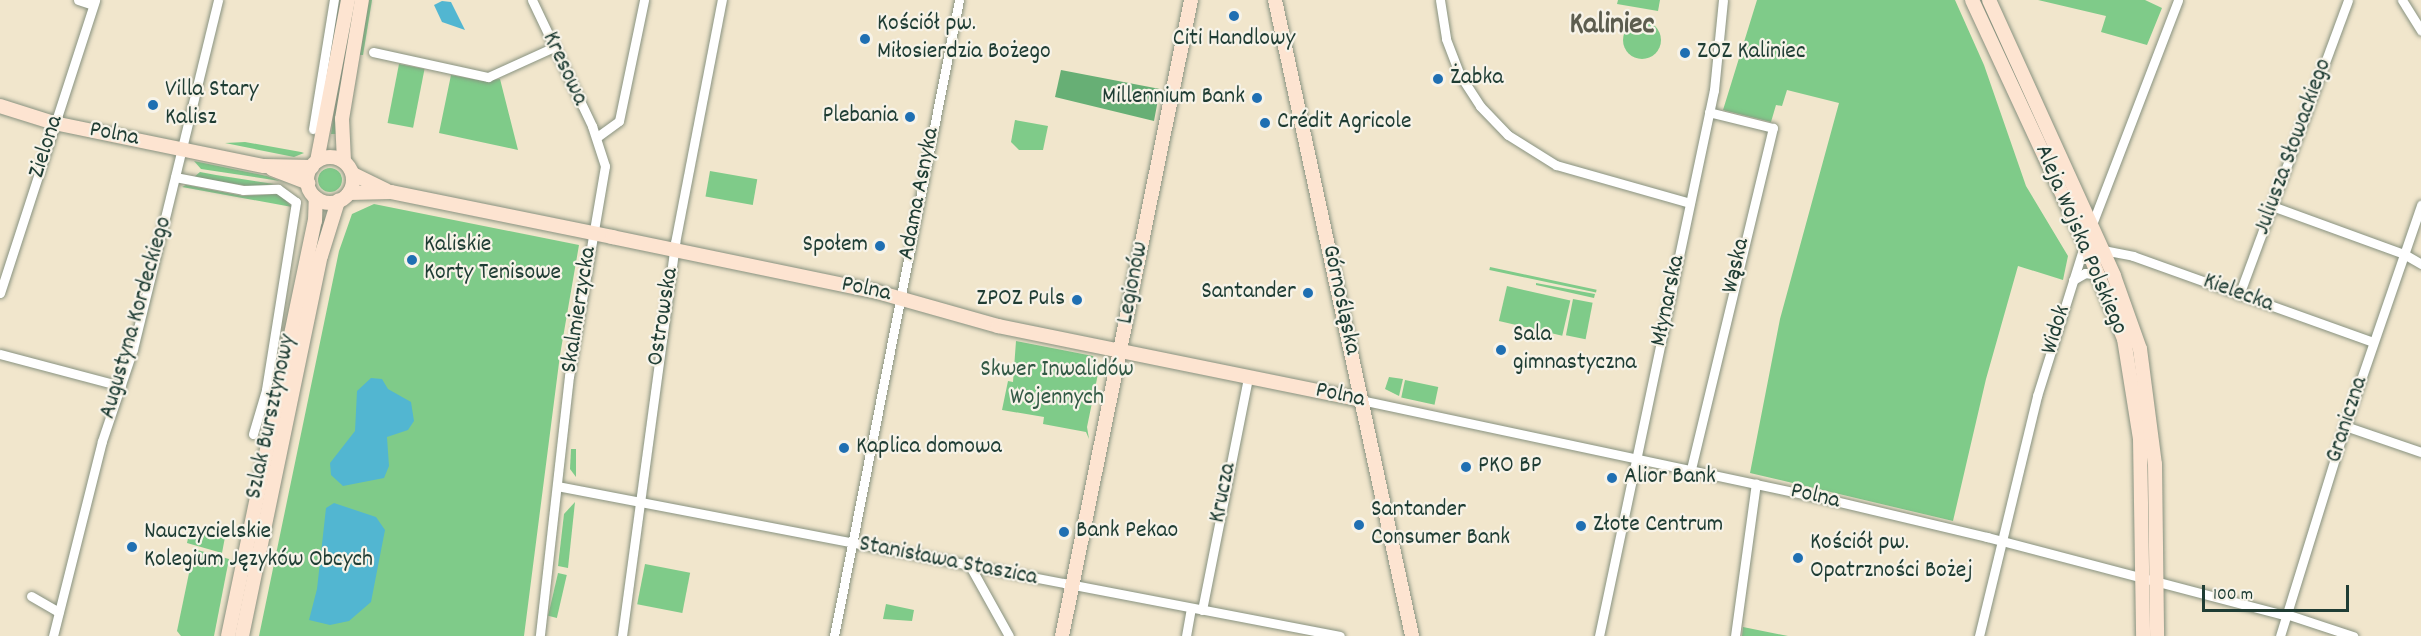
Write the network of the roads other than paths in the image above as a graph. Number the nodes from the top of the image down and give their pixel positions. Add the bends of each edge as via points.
1 (78, 0) edge
2 (218, 0) edge
3 (334, 0) edge
4 (348, 0) edge
5 (362, 0) edge
6 (532, 0) edge
7 (644, 0) edge
8 (722, 0) edge
9 (959, 0) edge
10 (1191, 0) edge
11 (1275, 0) edge
12 (1440, 0) edge
13 (1723, 0) edge
14 (1972, 0) edge
15 (1989, 0) edge
16 (2178, 0) edge
17 (2348, 0) edge
18 (2402, 0) edge
19 (94, 2) edge
20 (2421, 32) edge
21 (554, 47) junction
22 (373, 52) dead end
23 (0, 106) edge
24 (1709, 112) junction
25 (54, 123) junction
26 (313, 129) dead end
27 (597, 137) junction
28 (182, 149) junction
29 (344, 161) junction
30 (315, 164) junction
31 (264, 166) junction
32 (353, 174) junction
33 (175, 177) junction
34 (308, 183) junction
35 (391, 192) junction
36 (344, 197) junction
37 (316, 198) junction
38 (1690, 203) junction
39 (2421, 205) edge
40 (2272, 206) junction
41 (2092, 224) junction
42 (593, 234) junction
43 (2085, 243) junction
44 (674, 250) junction
45 (2103, 250) junction
46 (2404, 254) junction
47 (2421, 264) edge
48 (2099, 275) junction
49 (2073, 280) junction
50 (0, 293) edge
51 (2239, 295) junction
52 (900, 297) junction
53 (2373, 342) junction
54 (1120, 350) junction
55 (0, 354) edge
56 (1248, 377) junction
57 (121, 386) junction
58 (1361, 400) junction
59 (2345, 426) junction
60 (253, 434) dead end
61 (2421, 452) edge
62 (1635, 457) junction
63 (1691, 469) junction
64 (1756, 483) junction
65 (557, 486) junction
66 (638, 502) junction
67 (1999, 540) junction
68 (852, 544) junction
69 (970, 566) junction
70 (2150, 579) junction
71 (1072, 586) junction
72 (31, 596) dead end
73 (1191, 608) junction
74 (1202, 610) junction
75 (59, 612) junction
76 (2285, 615) junction
77 (53, 636) edge
78 (228, 636) edge
79 (242, 636) edge
80 (540, 636) edge
81 (622, 636) edge
82 (834, 636) edge
83 (1009, 636) edge
84 (1062, 636) edge
85 (1186, 636) edge
86 (1340, 636) edge
87 (1412, 636) edge
88 (1599, 636) edge
89 (1735, 636) edge
90 (1979, 636) edge
91 (2143, 636) edge
92 (2157, 636) edge
93 (2280, 636) edge
94 (2353, 636) edge

1 - 19 street
2 - 28 street, Augustyna Kordeckiego
3 - 26 street
4 - 30 street
5 - 29 street via 343,111
6 - 21 street, Kresowa
7 - 27 street via 619,121
8 - 44 street, Ostrowska
9 - 52 street, Adama Asnyka
10 - 54 street, Legionów
11 - 58 street, Górnośląska
12 - 38 street via 1446,39 1460,75 1480,106 1508,135 1556,165
13 - 24 street, Młynarska via 1720,50
14 - 43 street, Aleja Wojska Polskiego
15 - 41 street, Aleja Wojska Polskiego
16 - 41 street, Widok
17 - 40 street, Juliusza Słowackiego
18 - 20 street
19 - 25 street, Zielona
21 - 22 street via 488,77
21 - 27 street, Kresowa
23 - 25 street, Polna
24 - 38 street, Młynarska
24 - 63 street, Wąska via 1773,128
25 - 28 street, Polna
25 - 50 street, Zielona
27 - 42 street, Skalmierzycka via 605,166
28 - 31 street, Polna
28 - 33 street, Augustyna Kordeckiego
29 - 30 street via 331,157
29 - 32 street
30 - 31 street, Polna
30 - 34 street
31 - 34 street, Polna
32 - 35 street, Polna
32 - 36 street
33 - 57 street, Augustyna Kordeckiego
33 - 60 street via 243,190 278,189 296,202 266,390
34 - 37 street
35 - 36 street, Polna
35 - 42 street, Polna
36 - 37 street via 327,203
36 - 79 street, Szlak Bursztynowy via 318,268
37 - 78 street, Szlak Bursztynowy via 315,221
38 - 62 street, Młynarska
39 - 46 street, Graniczna
40 - 46 street
40 - 51 street, Juliusza Słowackiego
41 - 43 street, Widok
41 - 45 street, Aleja Wojska Polskiego
42 - 44 street, Polna
42 - 65 street, Skalmierzycka via 574,343
43 - 48 street, Aleja Wojska Polskiego
43 - 49 street, Widok
44 - 52 street, Polna
44 - 66 street, Ostrowska
45 - 51 street, Kielecka via 2133,256
45 - 70 street, Aleja Wojska Polskiego via 2129,312 2146,379 2156,489
46 - 47 street
46 - 53 street, Graniczna
48 - 49 street via 2085,273
48 - 70 street, Aleja Wojska Polskiego via 2124,339 2136,395
49 - 67 street, Widok
51 - 53 street, Kielecka
52 - 54 street, Polna via 998,326
52 - 68 street, Adama Asnyka
53 - 59 street, Graniczna
54 - 56 street, Polna
54 - 71 street, Legionów
55 - 57 street
56 - 58 street, Polna
56 - 74 street, Krucza
57 - 75 street, Augustyna Kordeckiego via 102,441
58 - 62 street, Polna
58 - 87 street, Górnośląska
59 - 61 street
59 - 76 street, Graniczna
62 - 63 street, Polna
62 - 88 street, Młynarska
63 - 64 street, Polna
64 - 67 street, Polna
64 - 89 street
65 - 66 street, Stanisława Staszica
65 - 80 street, Skalmierzycka
66 - 68 street, Stanisława Staszica
66 - 81 street, Ostrowska
67 - 70 street, Polna
67 - 90 street, Widok
68 - 69 street, Stanisława Staszica
68 - 82 street, Adama Asnyka
69 - 71 street, Stanisława Staszica
69 - 83 street
70 - 76 street, Polna
70 - 91 street, Aleja Wojska Polskiego
70 - 92 street, Aleja Wojska Polskiego
71 - 73 street, Stanisława Staszica
71 - 84 street, Legionów
72 - 75 street
73 - 74 street, Stanisława Staszica
73 - 85 street
74 - 86 street, Stanisława Staszica
75 - 77 street, Augustyna Kordeckiego
76 - 93 street, Graniczna
76 - 94 street, Polna

